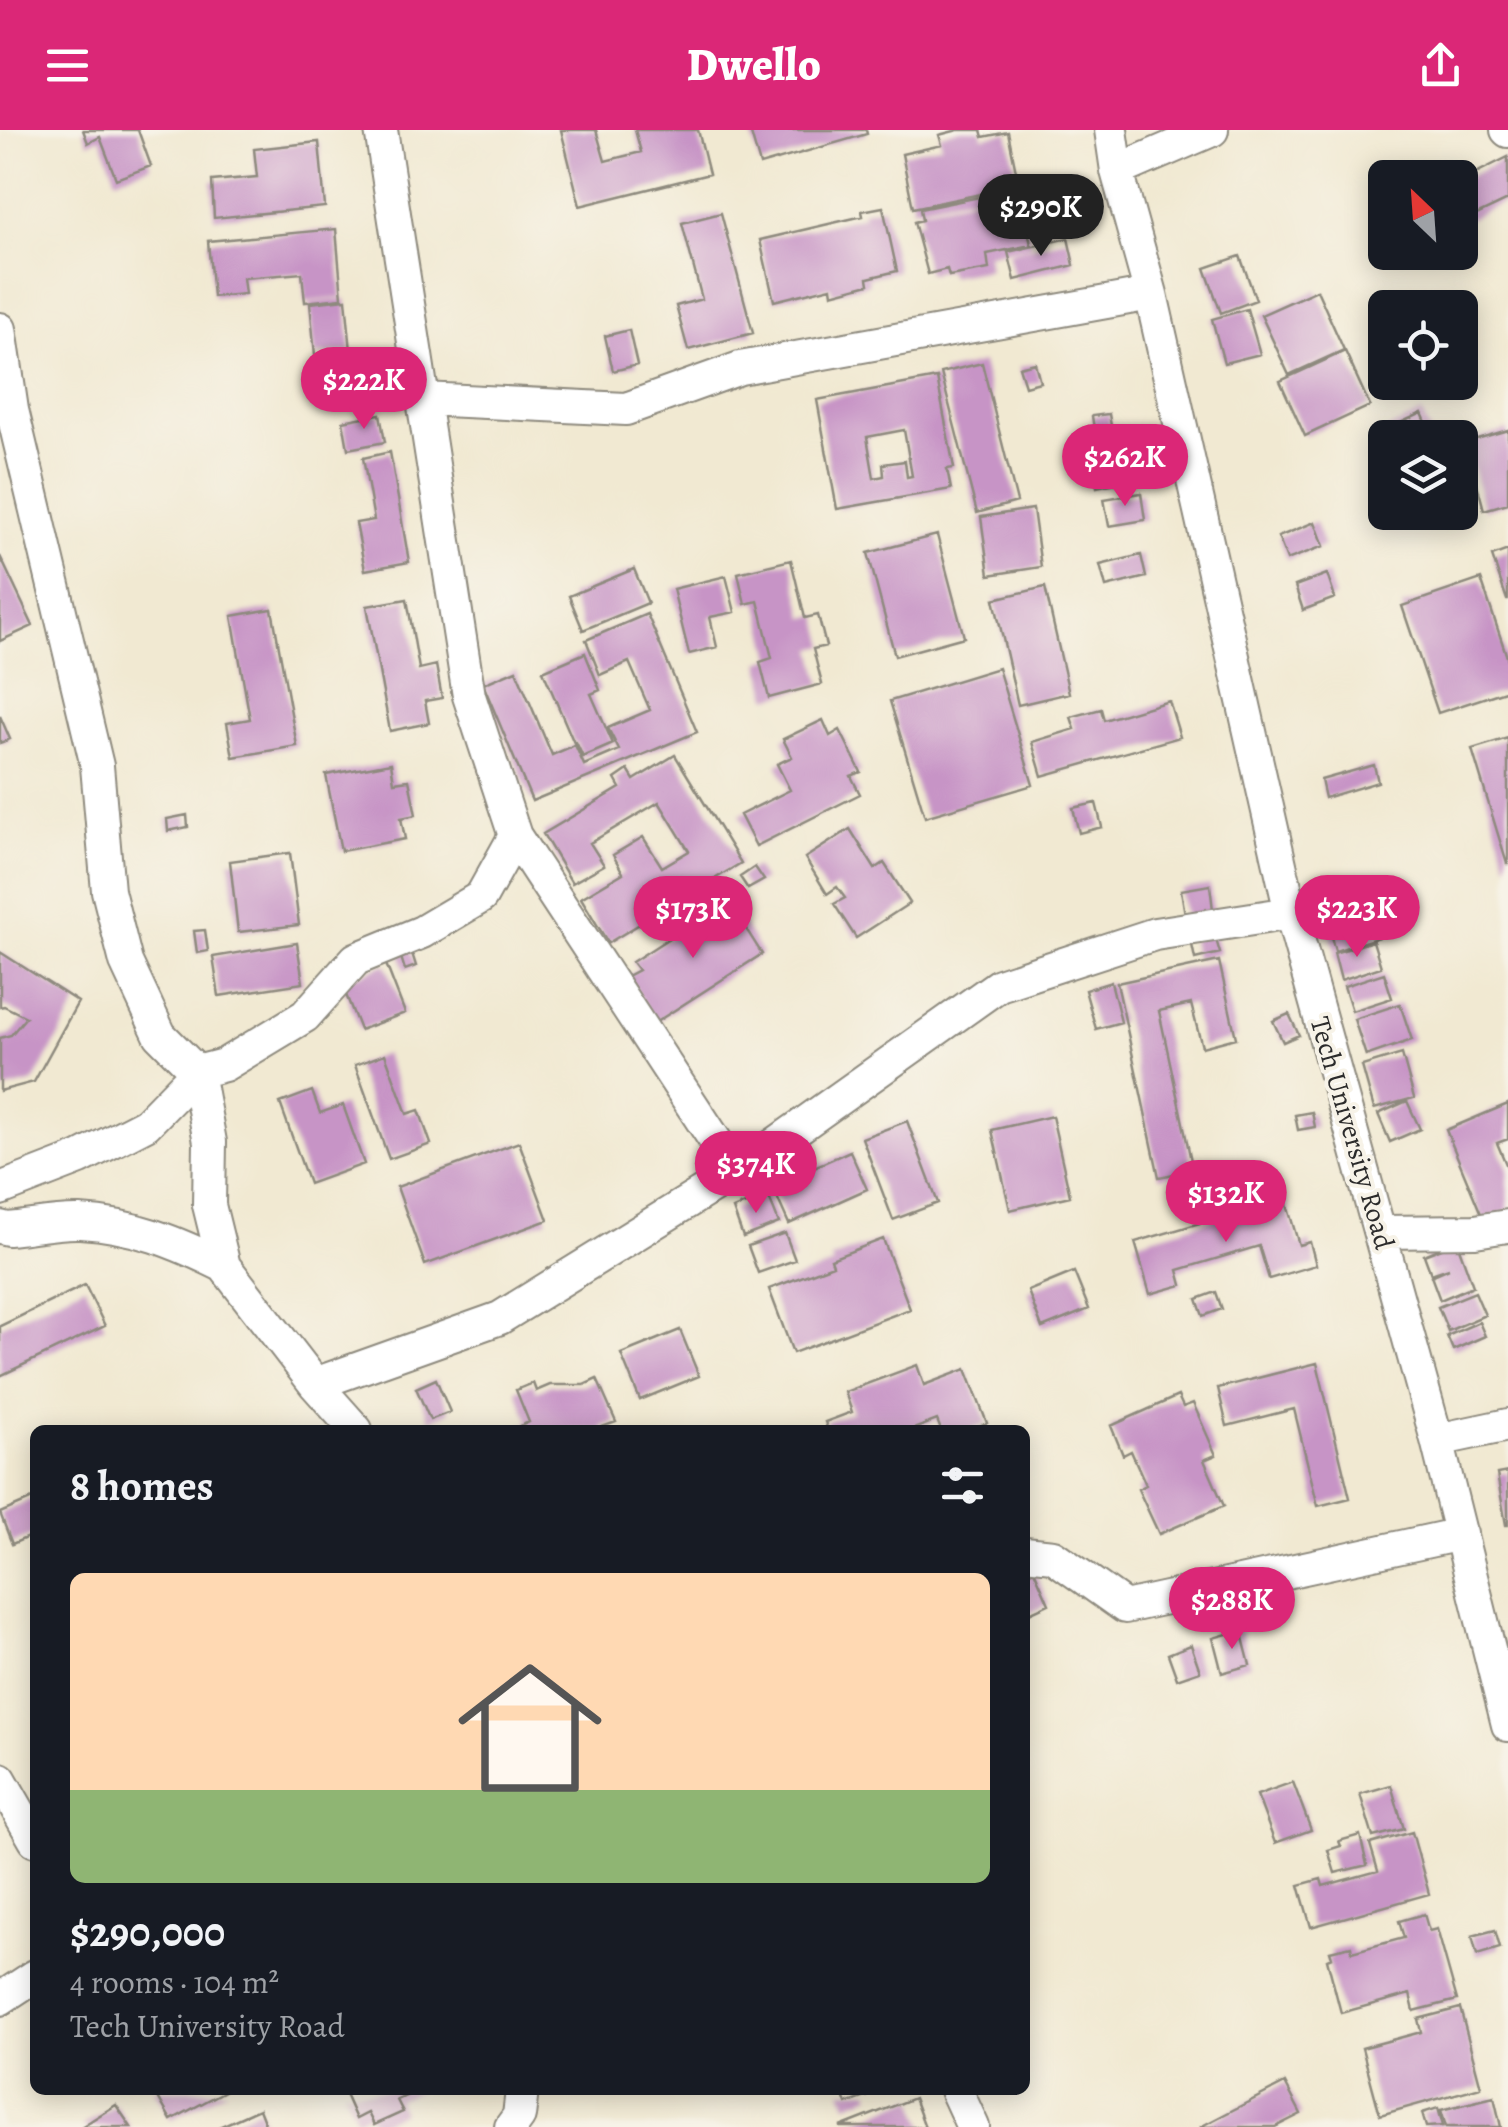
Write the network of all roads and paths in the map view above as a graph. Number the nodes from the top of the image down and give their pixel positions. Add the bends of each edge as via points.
1 (381, 130) edge
2 (1110, 130) edge
3 (1212, 130) edge
4 (1117, 172) junction
5 (1151, 294) junction
6 (0, 329) edge
7 (423, 398) junction
8 (6, 412) edge
9 (515, 836) junction
10 (1290, 913) junction
11 (198, 1072) junction
12 (736, 1172) junction
13 (0, 1188) edge
14 (0, 1226) edge
15 (1508, 1226) edge
16 (1380, 1232) junction
17 (224, 1266) junction
18 (316, 1384) junction
19 (1508, 1424) edge
20 (352, 1425) edge
21 (1437, 1440) junction
22 (1461, 1534) junction
23 (1030, 1554) edge
24 (1508, 1724) edge
25 (0, 1780) edge
26 (30, 1831) edge
27 (30, 1979) edge
28 (0, 2000) edge
29 (522, 2095) edge
30 (958, 2095) edge
31 (512, 2127) edge
32 (973, 2127) edge

1 - 7 street
2 - 4 street, Tech University Road
3 - 4 street
4 - 5 street, Tech University Road
5 - 7 street via 740,368 626,408
5 - 10 street, Tech University Road
6 - 8 street
7 - 9 street via 470,696
8 - 11 street via 96,766 108,892 126,962 160,1035
9 - 11 street via 481,897 422,932 356,959 305,1016 224,1065
9 - 12 street
10 - 12 street via 1156,934 999,985
10 - 16 street, Tech University Road
11 - 13 street via 146,1124
11 - 17 street via 210,1142 210,1205
12 - 18 street via 500,1318
14 - 17 street via 122,1227 176,1242
15 - 16 street
16 - 21 street, Tech University Road
17 - 18 street
18 - 20 street
19 - 21 street
21 - 22 street, Tech University Road
22 - 23 street via 1125,1607 1053,1556
22 - 24 street, Tech University Road
25 - 26 street
27 - 28 street
29 - 31 street
30 - 32 street

